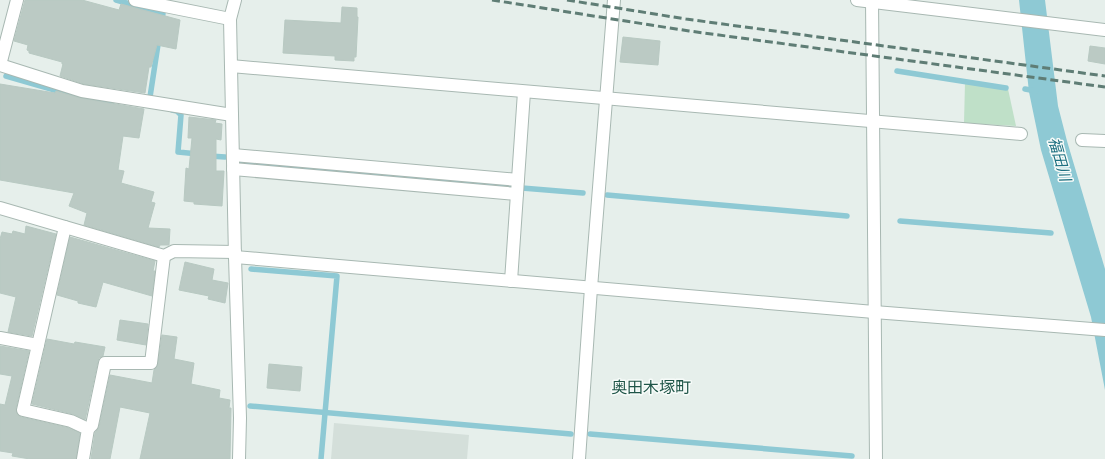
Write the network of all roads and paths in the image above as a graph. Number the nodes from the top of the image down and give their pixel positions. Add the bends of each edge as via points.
1 (17, 0) edge
2 (134, 0) edge
3 (235, 0) edge
4 (614, 0) edge
5 (857, 0) edge
6 (872, 1) edge
7 (230, 19) junction
8 (1105, 30) edge
9 (0, 65) edge
10 (231, 66) junction
11 (524, 92) junction
12 (606, 99) junction
13 (232, 115) junction
14 (873, 122) junction
15 (1021, 134) dead end
16 (1082, 140) dead end
17 (1105, 141) edge
18 (233, 155) junction
19 (233, 169) junction
20 (518, 180) junction
21 (517, 194) junction
22 (0, 208) edge
23 (64, 227) junction
24 (235, 255) junction
25 (164, 256) junction
26 (511, 281) junction
27 (591, 288) junction
28 (874, 312) junction
29 (1105, 330) edge
30 (0, 338) edge
31 (38, 345) junction
32 (88, 429) junction
33 (83, 459) edge
34 (239, 459) edge
35 (580, 459) edge
36 (876, 459) edge

1 - 9 street
2 - 7 street
3 - 7 street
4 - 12 street
5 - 6 street
6 - 8 street
6 - 14 street
7 - 10 street
9 - 13 street via 82,91
10 - 11 street
10 - 13 street
11 - 12 street
11 - 20 street
12 - 14 street
12 - 27 street
13 - 18 street
14 - 15 street
14 - 28 street
16 - 17 street
18 - 19 street
18 - 20 street
19 - 21 street
19 - 24 street
20 - 21 street
21 - 26 street
22 - 23 street
23 - 25 street
23 - 31 street
24 - 25 street via 174,251
24 - 26 street
24 - 34 street
25 - 32 street via 151,363 105,362 92,425
26 - 27 street
27 - 28 street
27 - 35 street
28 - 29 street
28 - 36 street
30 - 31 street
31 - 32 street via 24,410 71,421
32 - 33 street

